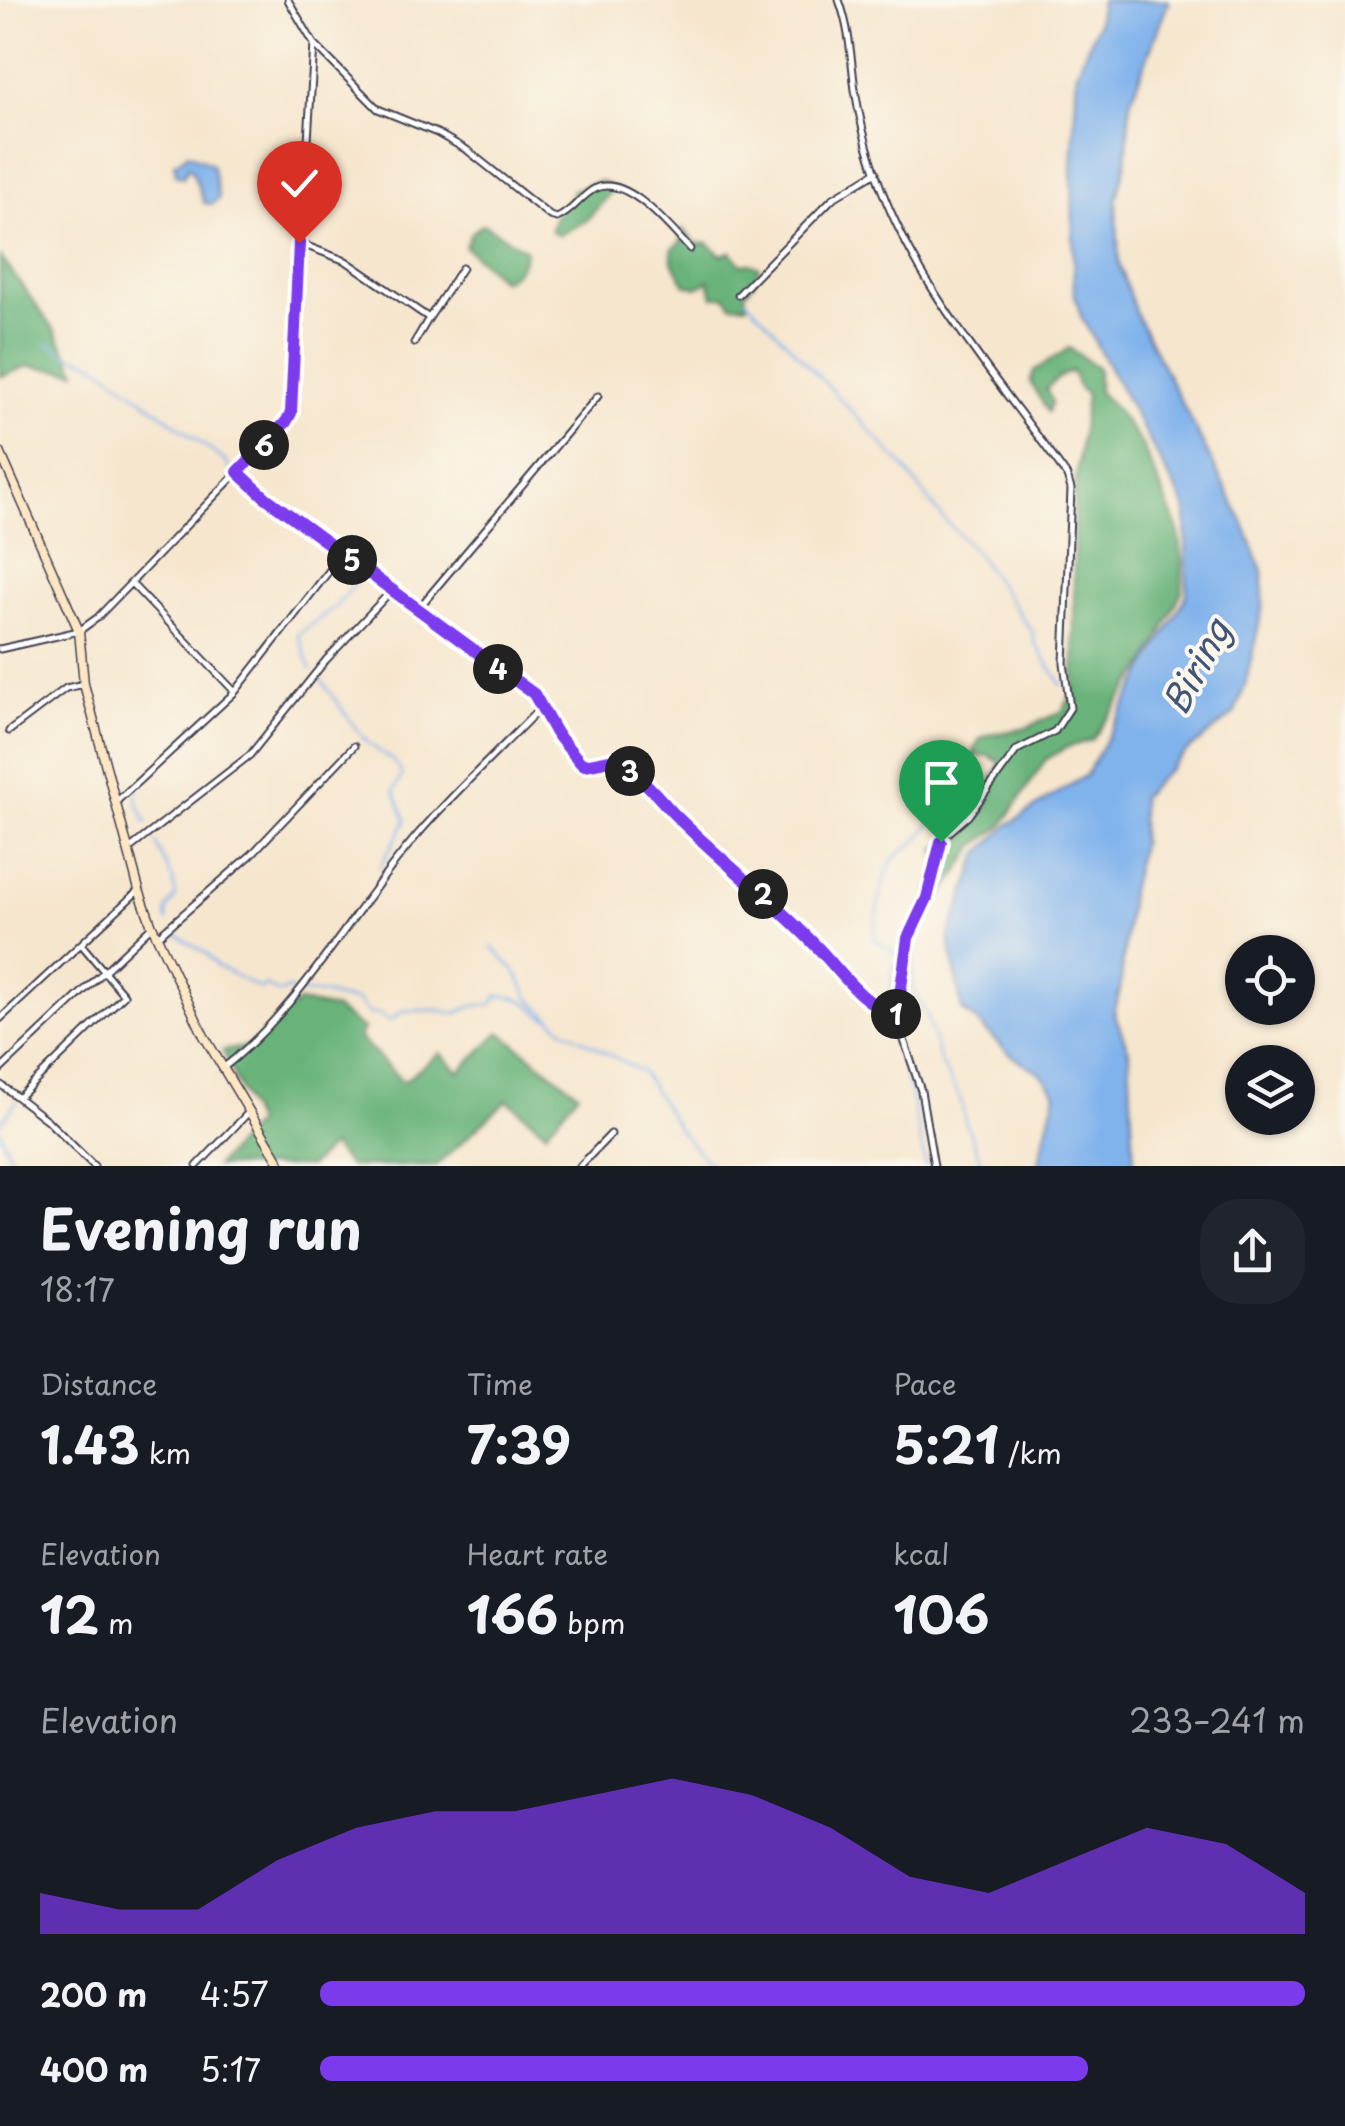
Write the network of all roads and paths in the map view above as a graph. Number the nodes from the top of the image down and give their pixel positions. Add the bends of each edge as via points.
1 (288, 0) edge
2 (840, 0) edge
3 (314, 44) junction
4 (876, 172) junction
5 (299, 243) junction
6 (690, 250) dead end
7 (462, 268) dead end
8 (738, 295) dead end
9 (429, 318) junction
10 (414, 344) dead end
11 (598, 396) dead end
12 (0, 452) edge
13 (238, 472) junction
14 (343, 553) junction
15 (131, 583) junction
16 (392, 590) junction
17 (418, 609) junction
18 (78, 631) junction
19 (0, 648) edge
20 (84, 684) junction
21 (235, 692) junction
22 (542, 706) junction
23 (8, 731) dead end
24 (354, 746) dead end
25 (116, 802) junction
26 (128, 850) junction
27 (139, 890) junction
28 (152, 926) junction
29 (157, 937) junction
30 (81, 944) junction
31 (104, 972) junction
32 (897, 1015) junction
33 (0, 1018) edge
34 (224, 1068) junction
35 (0, 1070) edge
36 (0, 1084) edge
37 (19, 1098) junction
38 (249, 1112) junction
39 (612, 1134) dead end
40 (94, 1166) edge
41 (197, 1166) edge
42 (282, 1166) edge
43 (580, 1166) edge
44 (934, 1166) edge

1 - 3 street
2 - 4 street
3 - 5 street
3 - 6 street via 378,108 467,150 550,216 567,214 593,189 617,186
4 - 8 street via 832,198
4 - 32 street via 922,270 1072,489 1064,663 1070,708 1055,730 1017,750 941,842 908,938
5 - 9 street via 346,261
5 - 13 street via 291,413
7 - 9 street
9 - 10 street
11 - 17 street
12 - 18 street
13 - 14 street
13 - 15 street
14 - 16 street
14 - 21 street
15 - 18 street
15 - 21 street
16 - 17 street
16 - 26 street via 250,755
17 - 22 street
18 - 19 street
18 - 20 street
20 - 23 street via 66,688
20 - 25 street
21 - 25 street
22 - 32 street via 580,762 610,760 647,782 864,998
22 - 34 street via 418,833 292,998
24 - 29 street via 251,855
25 - 26 street
26 - 27 street
27 - 28 street
27 - 30 street
28 - 29 street
28 - 31 street
29 - 34 street
30 - 31 street
30 - 33 street
31 - 35 street
31 - 37 street via 122,998
32 - 44 street via 921,1090
34 - 38 street
36 - 37 street
37 - 40 street
38 - 41 street
38 - 42 street
39 - 43 street

